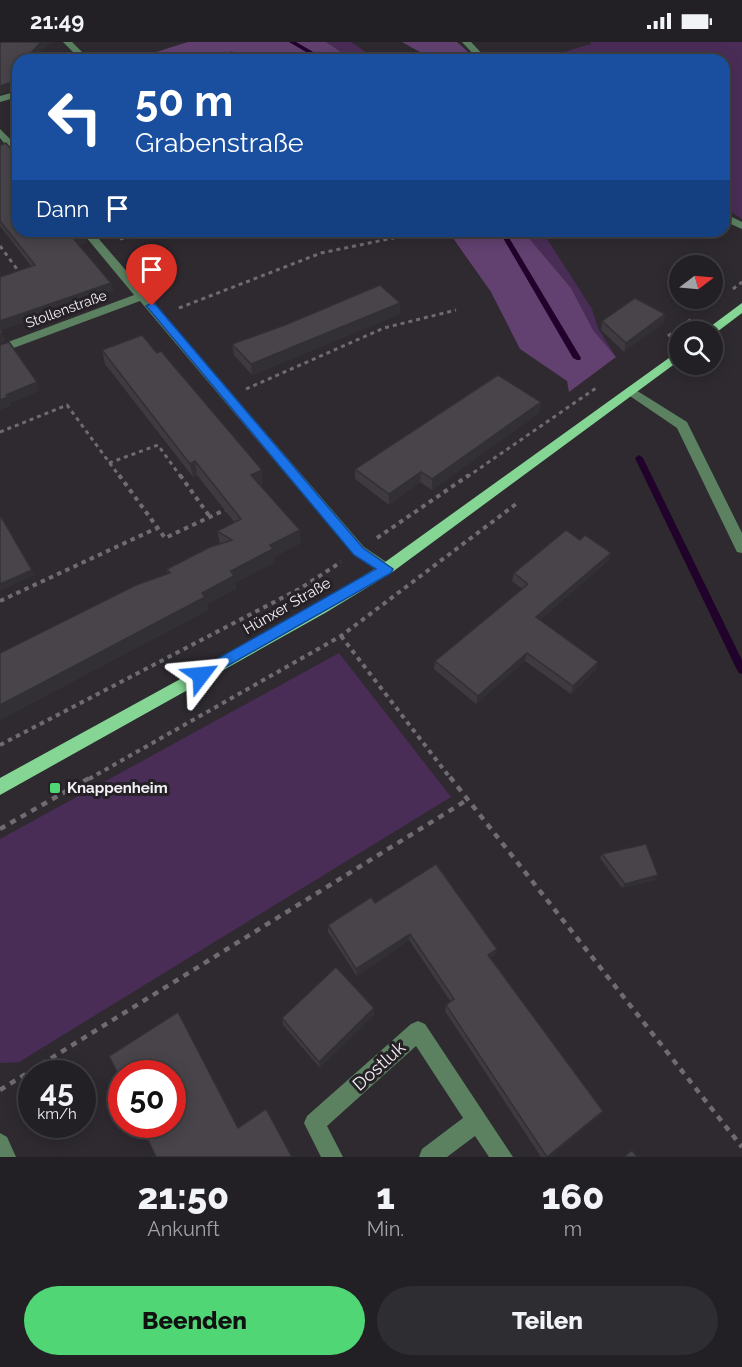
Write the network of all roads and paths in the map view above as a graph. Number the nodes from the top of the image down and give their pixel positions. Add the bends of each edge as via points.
1 (67, 42) edge
2 (466, 42) edge
3 (80, 54) edge
4 (478, 54) edge
5 (0, 132) edge
6 (12, 143) edge
7 (91, 237) edge
8 (398, 237) dead end
9 (0, 246) edge
10 (17, 269) edge
11 (143, 296) junction
12 (742, 307) edge
13 (456, 310) dead end
14 (160, 316) junction
15 (723, 321) edge
16 (0, 349) edge
17 (669, 362) edge
18 (631, 390) junction
19 (587, 393) dead end
20 (229, 397) junction
21 (0, 432) edge
22 (109, 463) junction
23 (232, 507) edge
24 (210, 517) junction
25 (157, 528) junction
26 (742, 548) edge
27 (359, 551) junction
28 (386, 569) junction
29 (0, 601) edge
30 (341, 636) dead end
31 (0, 746) edge
32 (0, 787) edge
33 (467, 800) junction
34 (0, 1090) edge
35 (477, 1121) junction
36 (0, 1144) edge
37 (742, 1147) edge
38 (5, 1157) edge
39 (332, 1157) edge
40 (430, 1157) edge
41 (502, 1157) edge

1 - 3 street
2 - 4 street
5 - 6 street
7 - 11 street
8 - 14 path via 321,254
9 - 10 path
11 - 14 street
11 - 16 street, Stollenstraße
12 - 15 main road
13 - 20 path via 384,328
14 - 20 street
17 - 18 main road, Hünxer Straße
18 - 26 street via 682,425
18 - 28 main road, Hünxer Straße
19 - 27 path
20 - 27 street
21 - 22 path via 67,405
22 - 24 path via 158,445
22 - 25 path
23 - 24 path
24 - 25 path via 165,538
25 - 29 path
27 - 28 street
27 - 31 path via 301,588
28 - 32 main road, Hünxer Straße
30 - 33 path
33 - 34 path
33 - 37 path
35 - 39 street, Dostluk via 418,1030 314,1123
35 - 40 street
35 - 41 street, Dostluk
36 - 38 street

